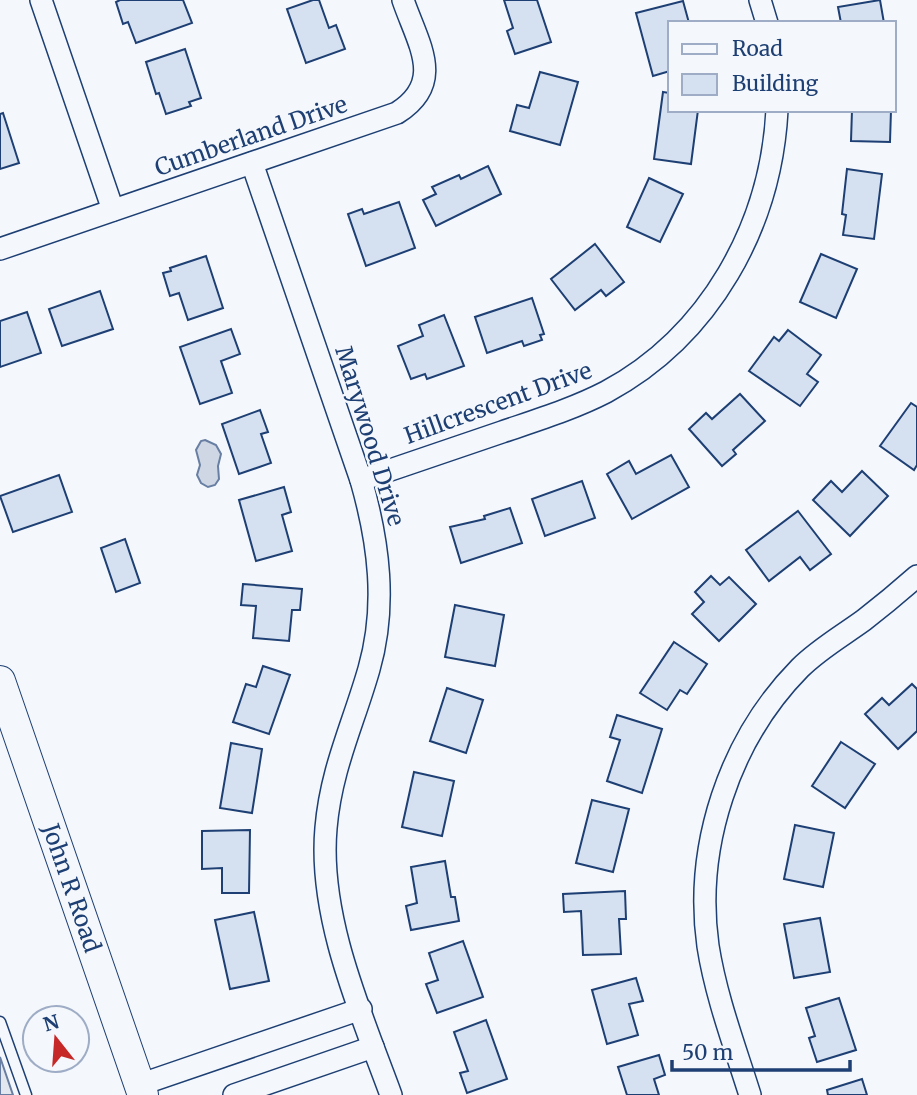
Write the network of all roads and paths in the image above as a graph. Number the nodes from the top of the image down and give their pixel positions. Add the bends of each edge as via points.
1 (41, 0) edge
2 (403, 0) edge
3 (760, 0) edge
4 (765, 21) edge
5 (777, 112) edge
6 (252, 163) junction
7 (113, 210) junction
8 (0, 248) edge
9 (361, 480) junction
10 (917, 576) edge
11 (0, 681) edge
12 (361, 1009) junction
13 (0, 1022) edge
14 (373, 1047) junction
15 (141, 1090) edge
16 (26, 1095) edge
17 (234, 1095) edge
18 (391, 1095) edge
19 (750, 1095) edge

1 - 7 street
2 - 6 street, Cumberland Drive via 425,65 423,87 411,104 381,120
3 - 4 street
5 - 9 street, Hillcrescent Drive via 759,212 738,260 700,314 662,351 623,382 582,403
6 - 7 street, Cumberland Drive
6 - 9 street, Marywood Drive
7 - 8 street, Cumberland Drive
9 - 12 street, Marywood Drive via 378,550 379,607 370,667 334,772 325,852 328,900
10 - 19 street via 823,648 785,685 739,756 711,830 705,897 708,946
11 - 15 main road, John R Road
12 - 14 street, Marywood Drive
12 - 15 street
13 - 16 lane
14 - 17 street
14 - 18 street, Marywood Drive

